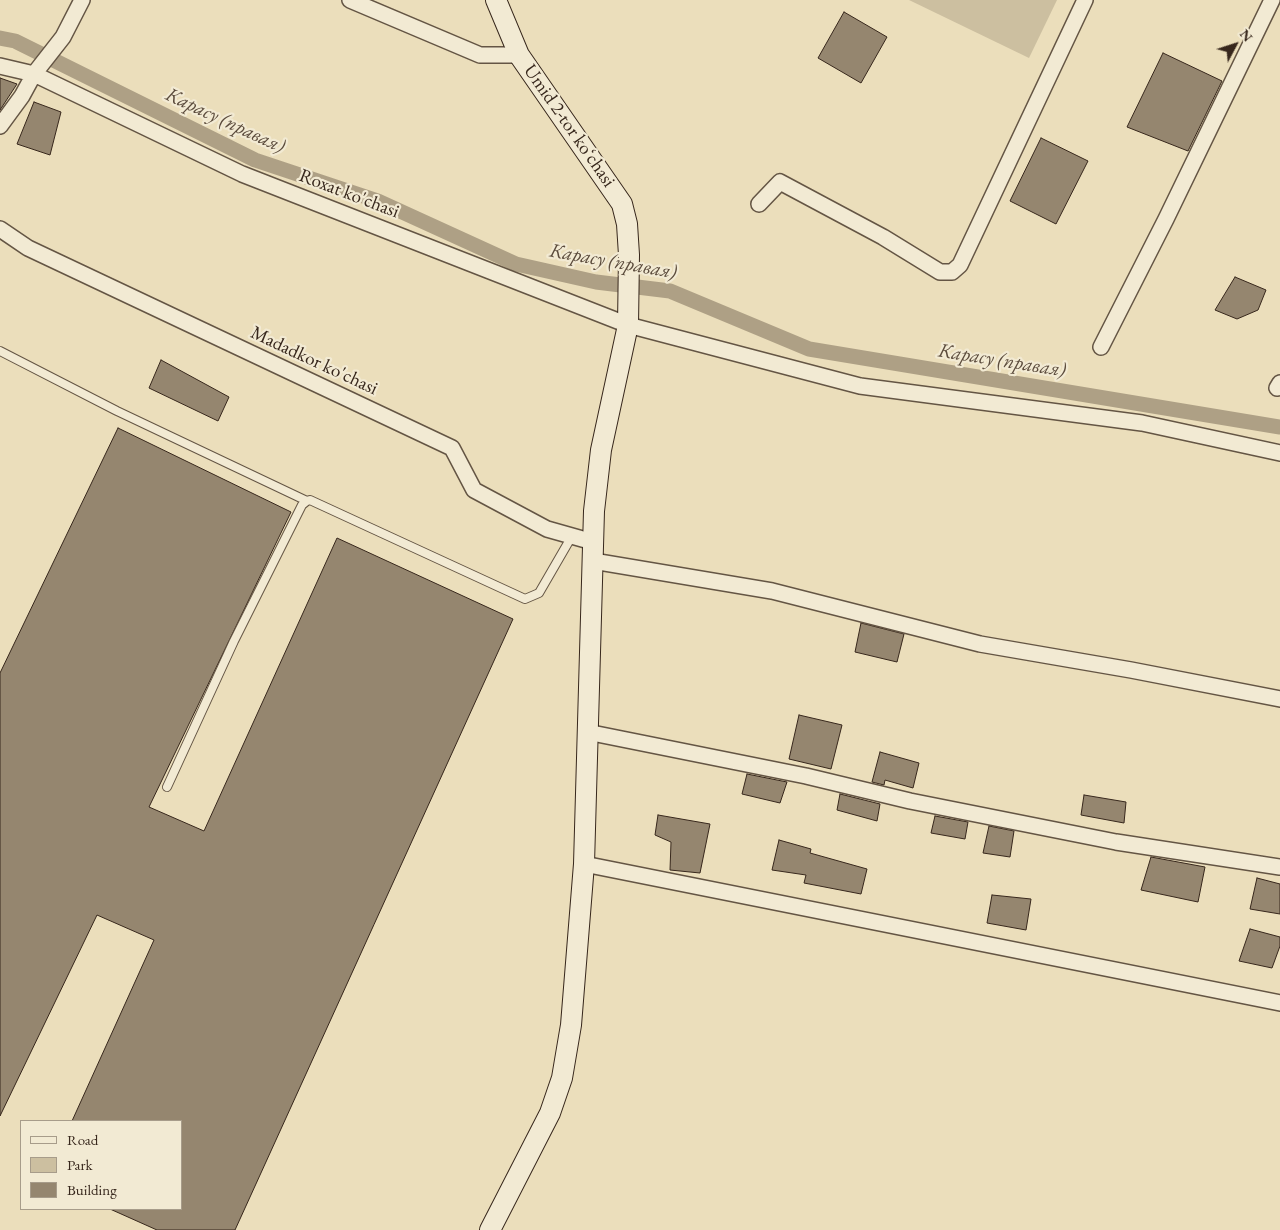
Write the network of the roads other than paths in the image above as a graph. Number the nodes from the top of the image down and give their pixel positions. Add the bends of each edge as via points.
1 (82, 0) edge
2 (350, 0) edge
3 (496, 0) edge
4 (1085, 0) edge
5 (1272, 0) edge
6 (519, 55) junction
7 (0, 66) edge
8 (34, 74) junction
9 (0, 126) edge
10 (759, 204) dead end
11 (0, 229) edge
12 (628, 321) junction
13 (1101, 347) dead end
14 (0, 351) edge
15 (1280, 453) edge
16 (307, 501) junction
17 (572, 536) junction
18 (593, 551) junction
19 (1280, 699) edge
20 (588, 732) junction
21 (167, 787) dead end
22 (584, 864) junction
23 (1280, 867) edge
24 (1280, 1003) edge
25 (490, 1230) edge

1 - 8 street via 63,37
2 - 6 street via 480,55
3 - 6 main road, Umid 2-tor koʻchasi
4 - 10 street via 960,265 952,272 940,272 883,237 780,182
5 - 13 street
6 - 12 main road, Umid 2-tor koʻchasi via 622,204 628,224
7 - 8 street, Roxat ko'chasi
8 - 9 street
8 - 12 street, Roxat ko'chasi via 242,174
11 - 17 street, Madadkor ko'chasi via 28,248 452,448 474,490 547,529
12 - 15 street, Roxat ko'chasi via 860,386 1142,422
12 - 18 main road, Umid 2-tor koʻchasi via 601,450
14 - 16 lane via 117,411
16 - 17 lane via 525,599 539,593
16 - 21 lane via 302,505 234,642
17 - 18 street, Madadkor ko'chasi
18 - 19 street, Madadkor ko'chasi via 772,591 980,644
18 - 20 main road, Umid 2-tor koʻchasi
20 - 22 main road, Umid 2-tor koʻchasi
20 - 23 street via 1116,842
22 - 24 street
22 - 25 main road, Umid 2-tor koʻchasi via 572,1016 562,1078 550,1113

